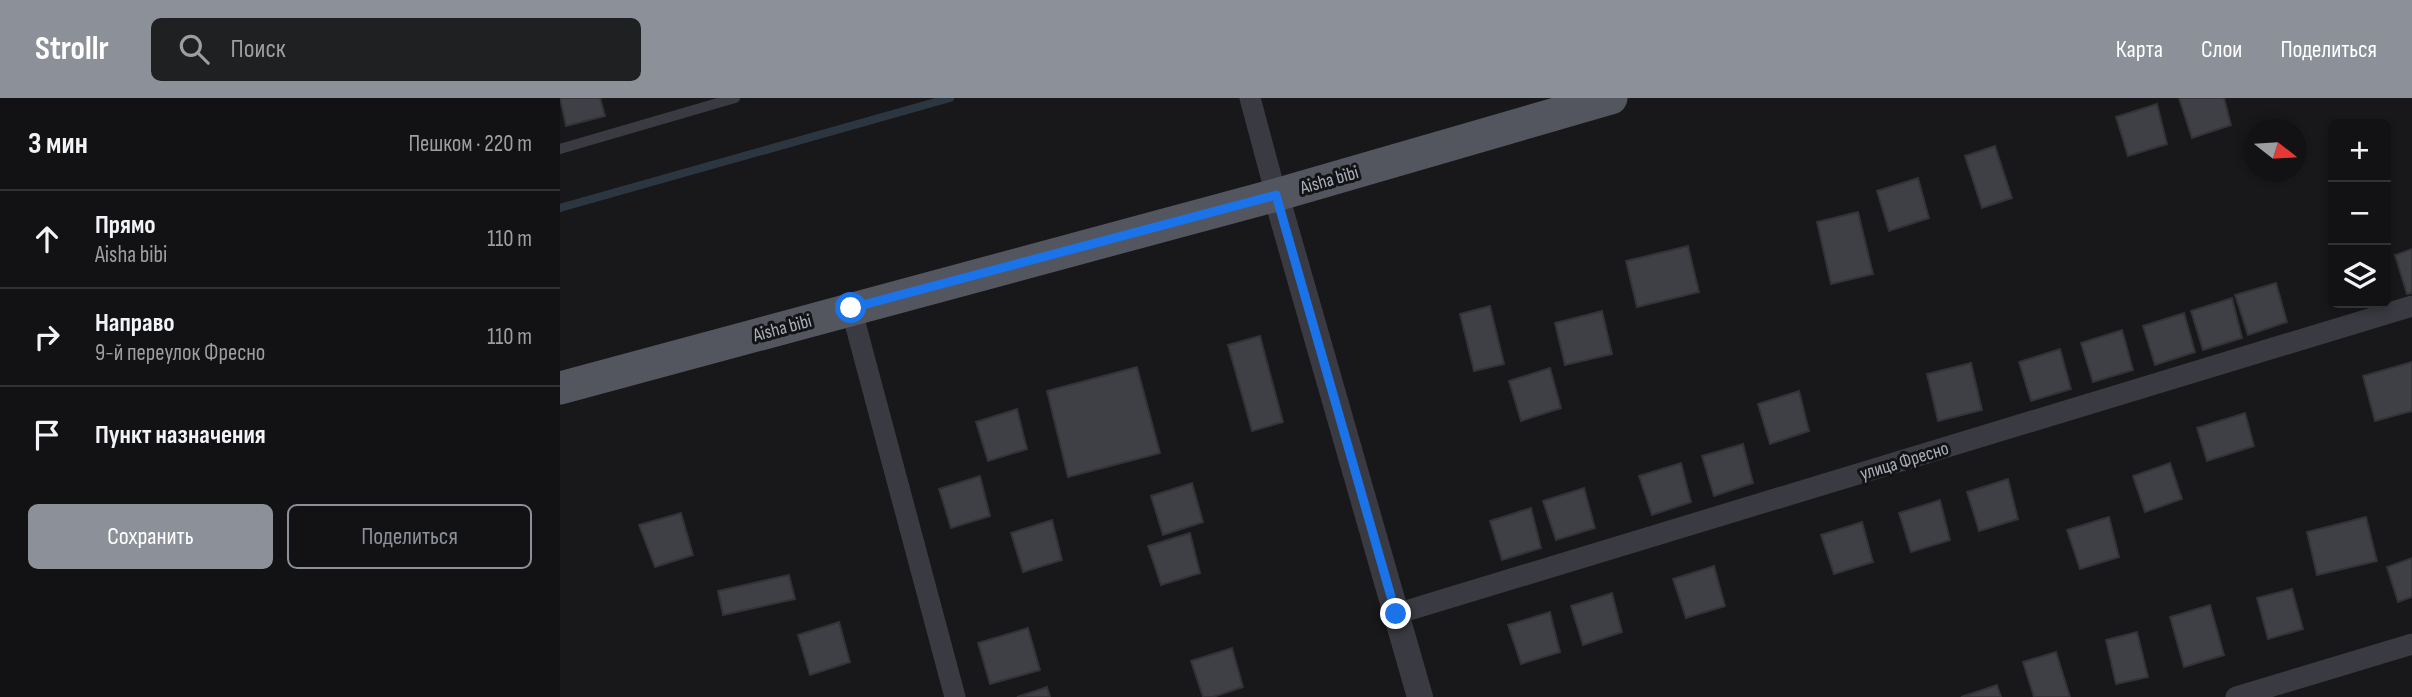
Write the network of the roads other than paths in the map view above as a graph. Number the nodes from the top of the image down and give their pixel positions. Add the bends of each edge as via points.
1 (735, 98) edge
2 (1250, 98) edge
3 (1611, 98) edge
4 (560, 149) edge
5 (1276, 195) junction
6 (2412, 306) edge
7 (851, 308) junction
8 (560, 388) edge
9 (1396, 614) junction
10 (2412, 644) edge
11 (955, 697) edge
12 (1420, 697) edge
13 (2236, 697) edge

1 - 4 lane
2 - 5 street
3 - 5 main road, Aisha bibi
5 - 7 main road, Aisha bibi
5 - 9 street
6 - 9 street, улица Фресно
7 - 8 main road, Aisha bibi
7 - 11 street
9 - 12 street
10 - 13 street

